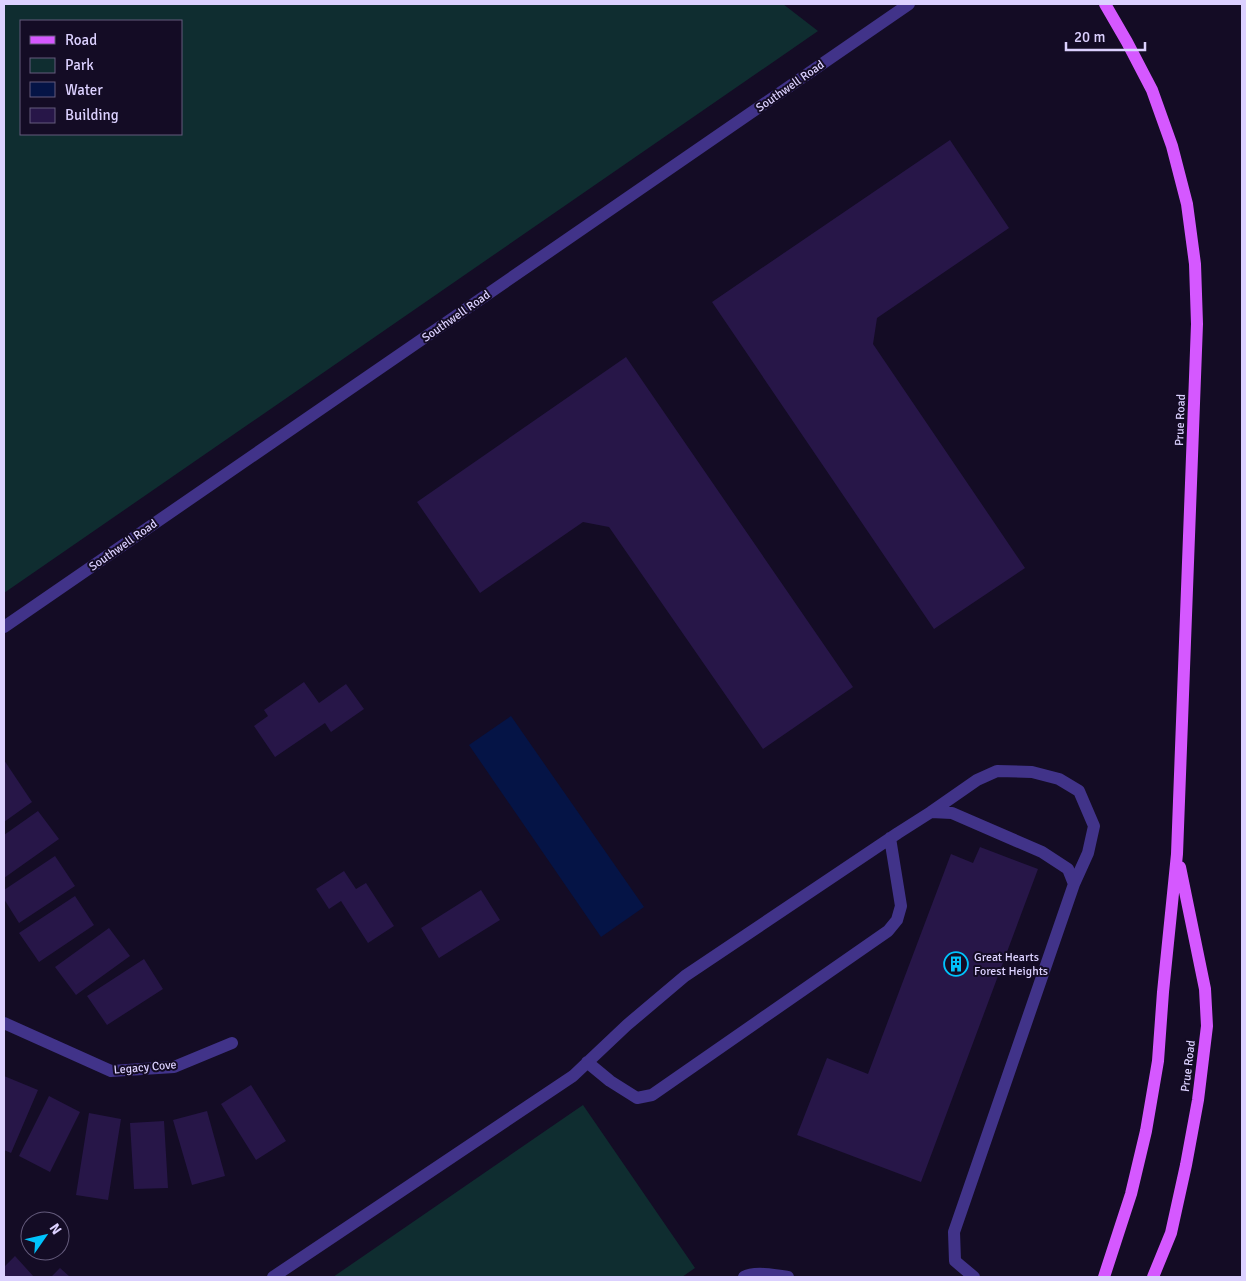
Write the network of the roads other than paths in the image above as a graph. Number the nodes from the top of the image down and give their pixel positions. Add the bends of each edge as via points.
1 (909, 4) edge
2 (1105, 4) edge
3 (4, 627) edge
4 (931, 812) junction
5 (890, 838) junction
6 (1177, 854) junction
7 (1074, 884) junction
8 (4, 1023) edge
9 (232, 1044) dead end
10 (587, 1062) junction
11 (965, 1274) edge
12 (273, 1277) edge
13 (744, 1277) edge
14 (788, 1277) edge
15 (1104, 1277) edge
16 (1153, 1277) edge

1 - 3 street, Southwell Road
2 - 6 main road, Prue Road via 1152,90 1172,146 1187,204 1195,264 1197,324
4 - 5 street
4 - 7 street via 952,813 1042,852 1068,869
4 - 7 street via 997,770 1032,772 1059,779 1079,791 1094,826 1088,852
5 - 10 street via 685,976
5 - 10 street via 901,906 897,920 888,931 652,1095 637,1098 610,1082
6 - 15 main road, Prue Road via 1158,1061 1146,1131 1131,1194
6 - 16 main road, Prue Road via 1205,989 1207,1026 1186,1165 1171,1233
7 - 11 street via 954,1232 955,1261
8 - 9 street, Legacy Cove via 111,1071 174,1066
10 - 12 street via 573,1076
13 - 14 street via 749,1274

